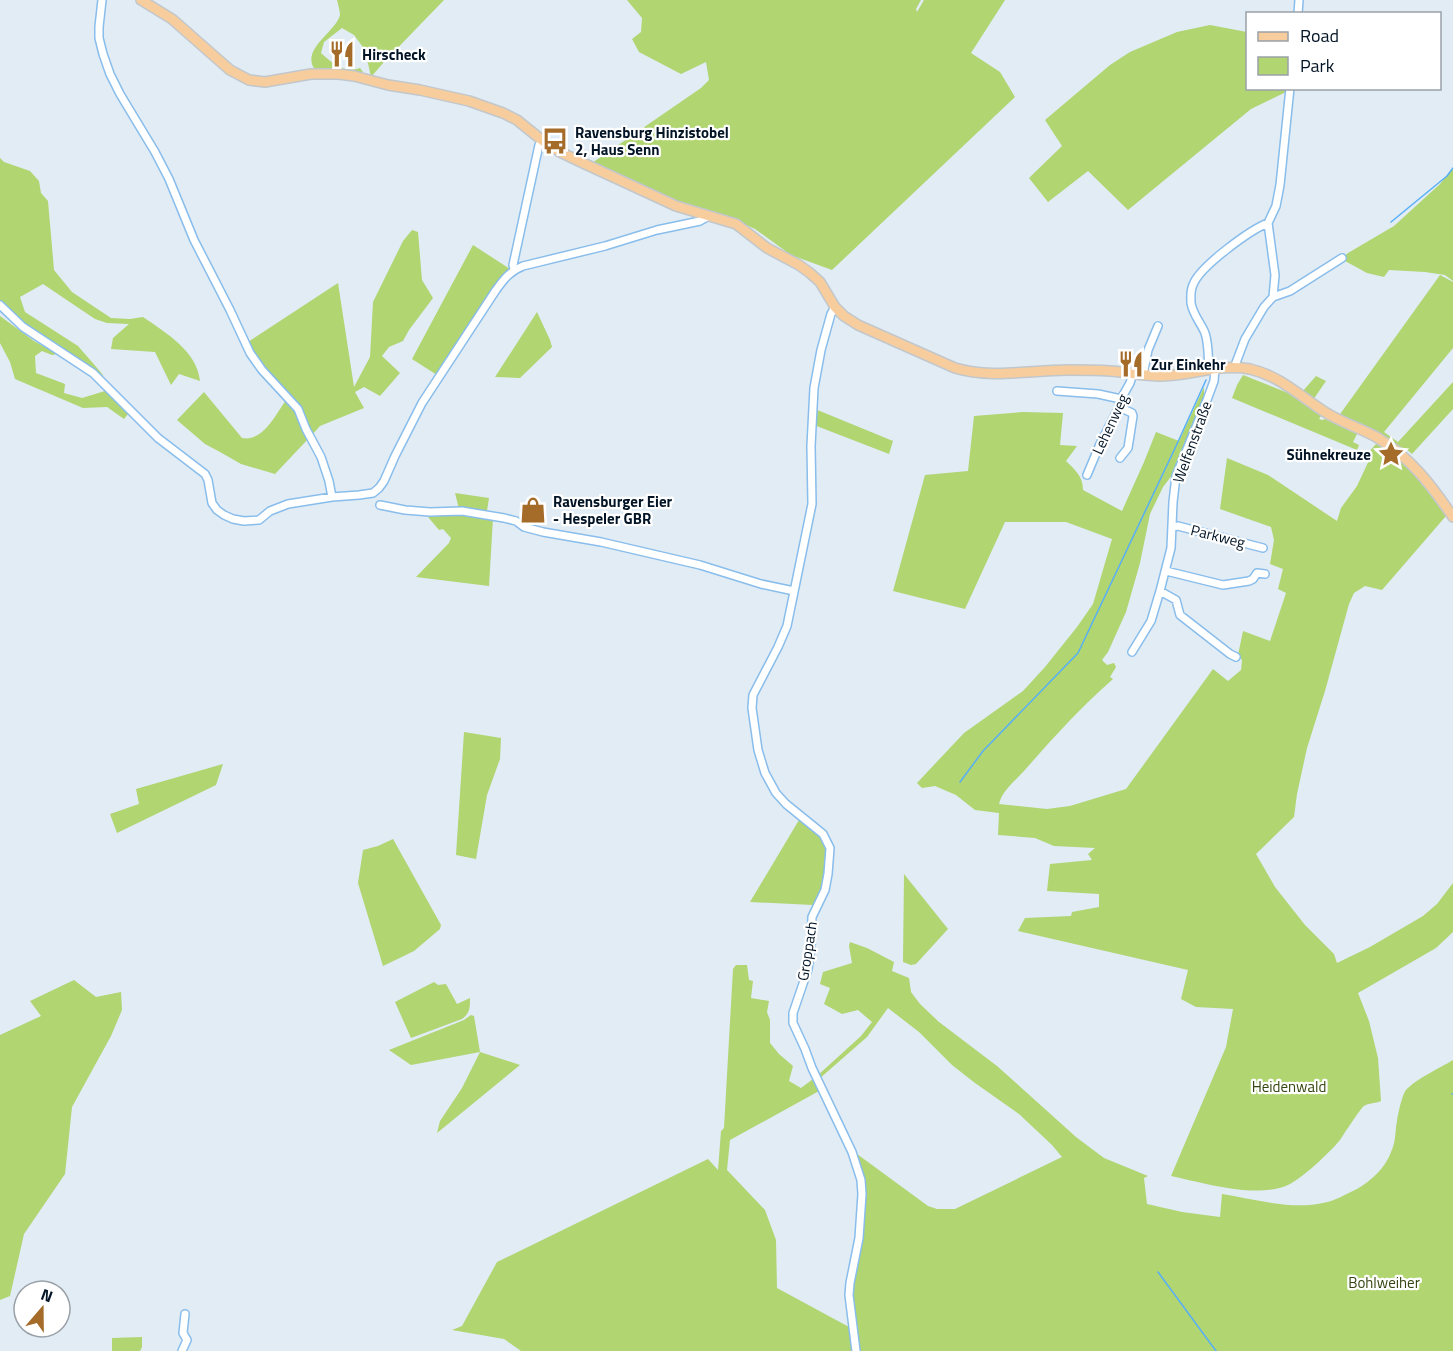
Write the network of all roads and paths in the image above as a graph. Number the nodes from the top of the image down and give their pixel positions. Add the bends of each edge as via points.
1 (102, 0) edge
2 (141, 0) edge
3 (1290, 90) edge
4 (543, 141) junction
5 (709, 216) junction
6 (1268, 223) junction
7 (1342, 258) dead end
8 (514, 269) junction
9 (1273, 297) junction
10 (0, 305) edge
11 (835, 307) junction
12 (1158, 326) dead end
13 (1234, 368) junction
14 (1212, 370) junction
15 (1133, 374) junction
16 (1143, 375) junction
17 (1057, 391) dead end
18 (1121, 399) junction
19 (1119, 407) junction
20 (1120, 458) dead end
21 (1087, 475) dead end
22 (332, 496) junction
23 (380, 505) dead end
24 (1453, 517) edge
25 (1173, 526) junction
26 (1263, 548) dead end
27 (1167, 571) junction
28 (1265, 574) dead end
29 (794, 591) junction
30 (1160, 591) junction
31 (1132, 652) dead end
32 (1236, 657) dead end
33 (185, 1314) dead end
34 (182, 1351) edge
35 (856, 1351) edge

1 - 22 street via 99,38 110,74 169,179 250,353 298,409 321,457
2 - 4 main road via 172,19 230,70 249,80 265,82 311,74 354,76 488,107 517,120
3 - 6 street via 1280,185
4 - 5 main road via 661,200
4 - 8 street via 539,145
5 - 8 street
5 - 11 main road via 736,224 767,248 800,265 820,282
6 - 9 street via 1275,275
6 - 14 street, Welfenstraße via 1220,255 1192,286 1192,307 1205,333
7 - 9 street via 1290,291
8 - 22 street via 422,403 379,488 373,493
9 - 13 street via 1245,339
10 - 22 street via 23,327 93,374 158,438 201,470 208,480 212,503 224,515 244,521 259,520 288,504
11 - 15 main road via 858,325 955,368 996,374 1059,370
11 - 29 street, Groppach via 814,388 813,504
12 - 16 street
13 - 14 main road
13 - 24 main road via 1274,377 1328,414 1377,437 1418,469
14 - 16 main road
14 - 25 street, Welfenstraße via 1214,381 1176,476
15 - 16 main road
15 - 18 street, Lehenweg
17 - 18 street
18 - 19 street, Lehenweg
19 - 20 street via 1133,416 1128,448
19 - 21 street, Lehenweg
23 - 29 street via 496,516 543,532 700,565
25 - 26 street, Parkweg
25 - 27 street, Welfenstraße
27 - 28 street via 1223,585
27 - 30 street, Welfenstraße
29 - 35 street, Groppach via 786,626 753,695 752,708 765,773 786,804 823,834 830,848 825,890 812,917 808,969 793,1023 861,1180 859,1238 849,1295
30 - 31 street, Welfenstraße via 1151,621
30 - 32 street via 1176,600 1180,615
33 - 34 street via 183,1333 187,1340

